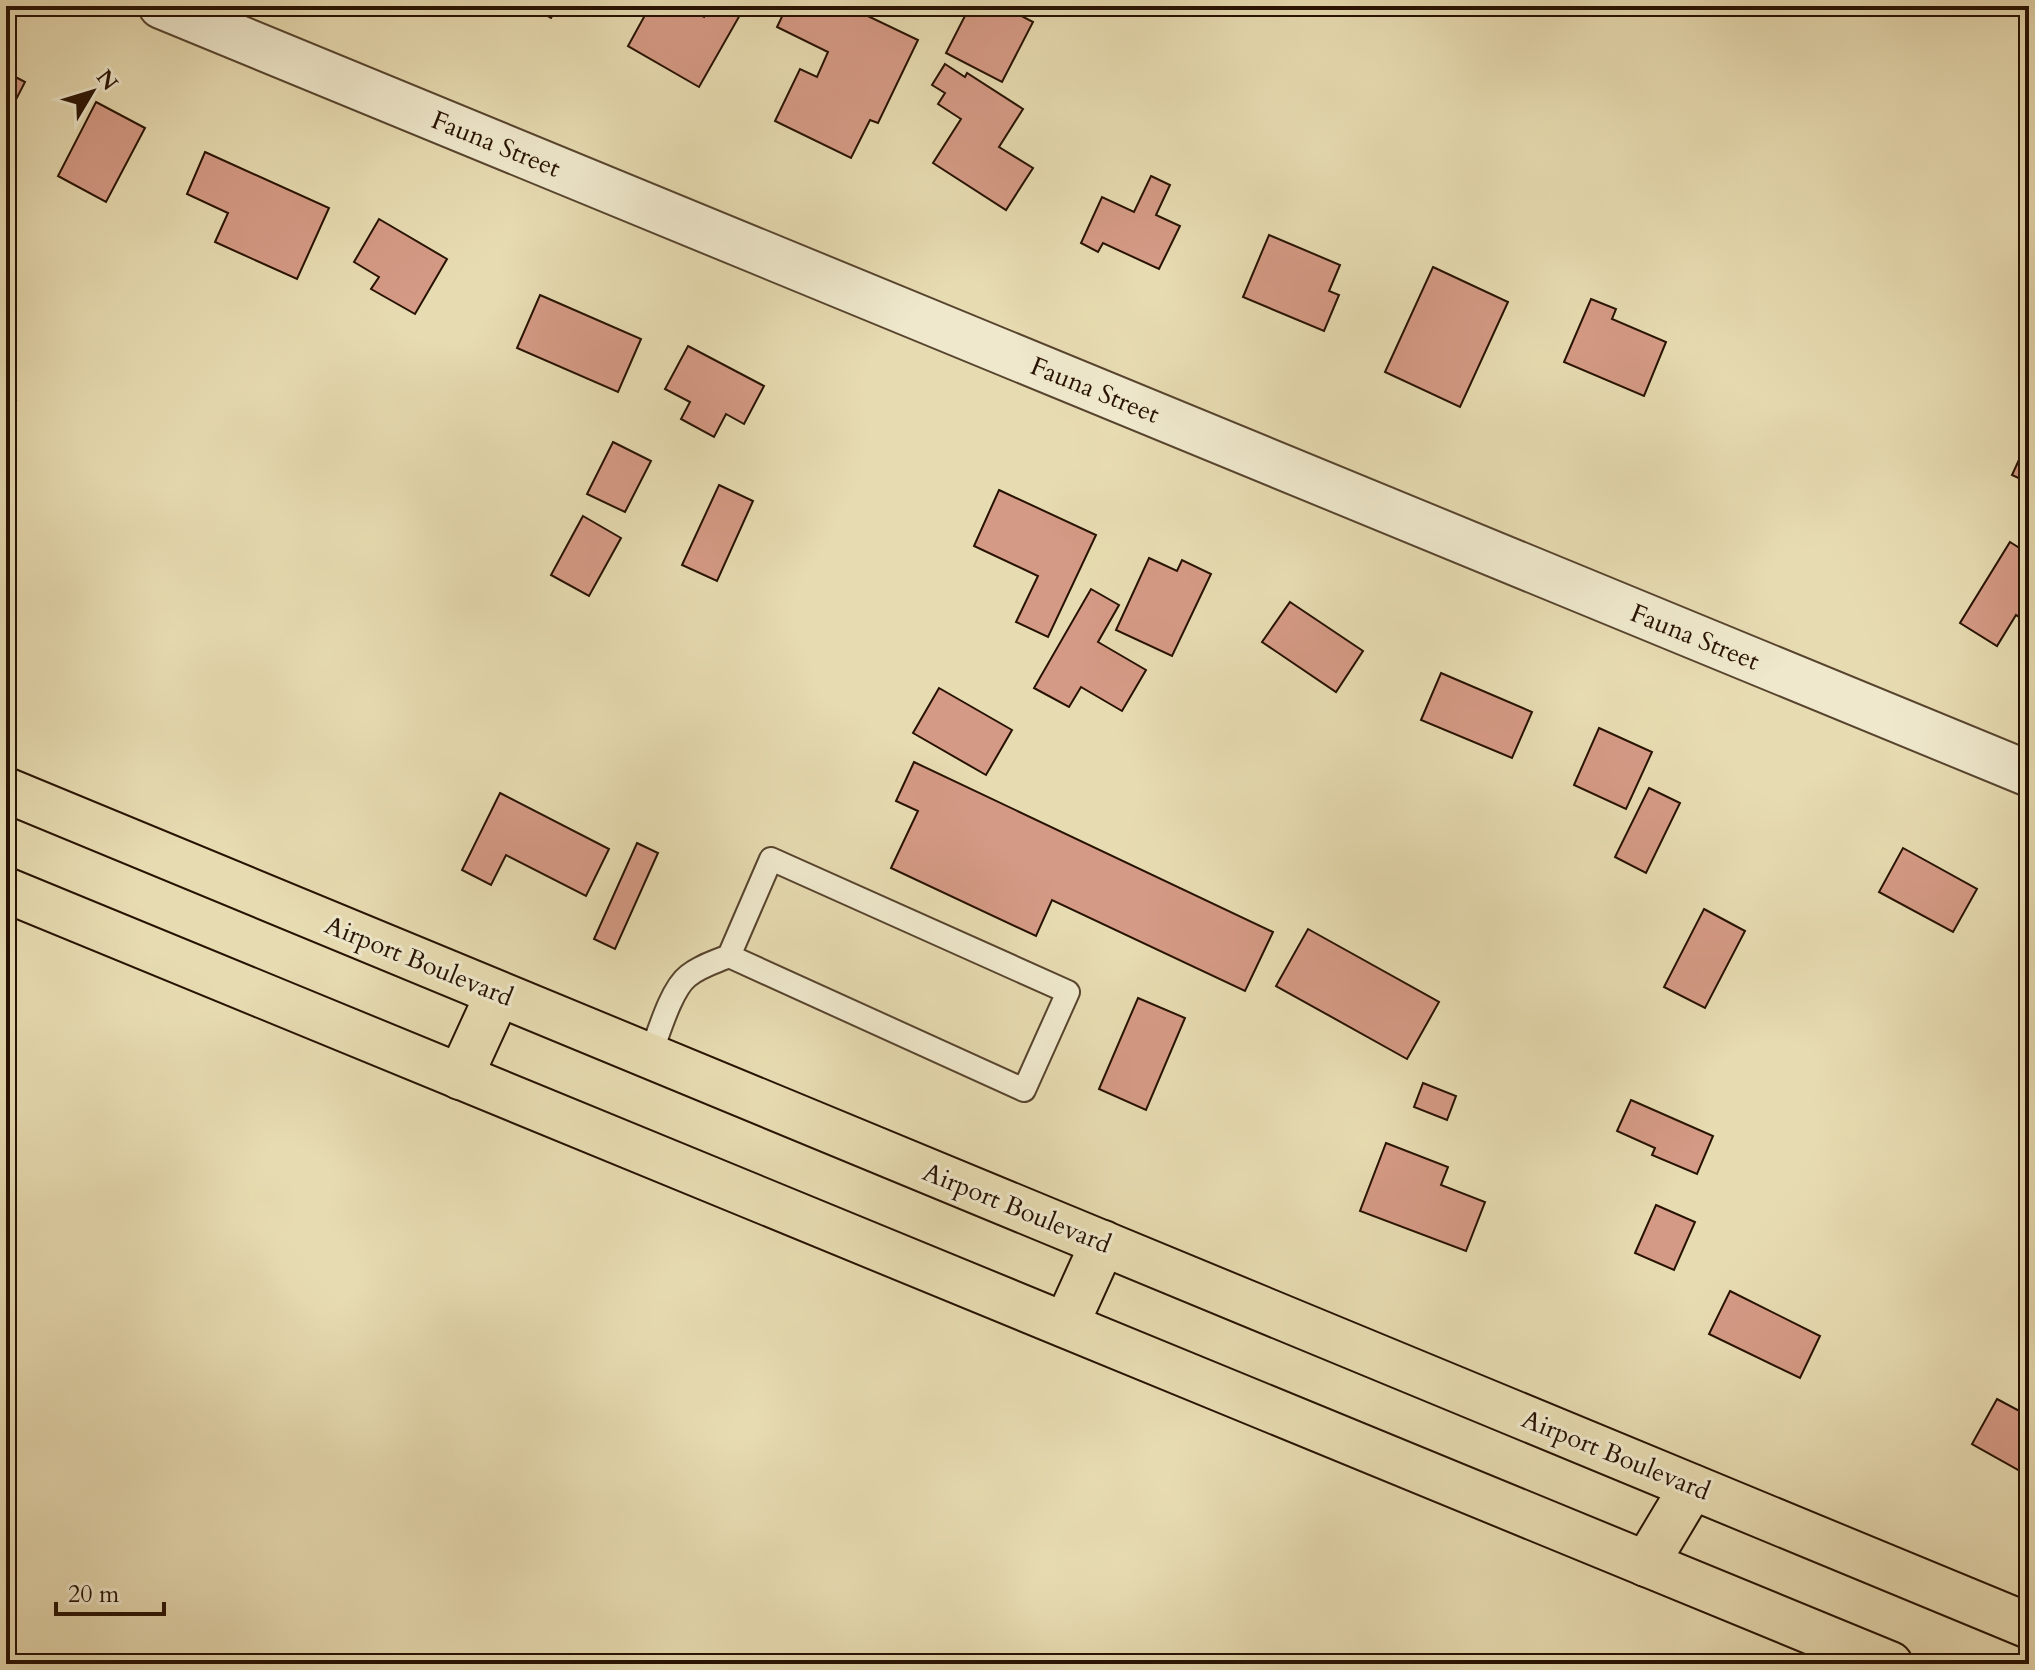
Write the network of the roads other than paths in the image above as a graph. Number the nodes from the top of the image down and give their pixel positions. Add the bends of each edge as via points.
1 (161, 6) edge
2 (2029, 774) edge
3 (6, 790) edge
4 (6, 890) edge
5 (729, 956) junction
6 (498, 994) junction
7 (650, 1056) junction
8 (460, 1077) junction
9 (1103, 1243) junction
10 (1066, 1325) junction
11 (1692, 1487) junction
12 (1646, 1564) junction
13 (2029, 1626) edge
14 (1890, 1664) edge

1 - 2 street, Fauna Street
3 - 6 main road, Airport Boulevard
4 - 8 main road
5 - 5 lane via 1024,1090 1068,992 771,859
5 - 7 lane via 686,977
6 - 7 main road, Airport Boulevard
6 - 8 main road
7 - 9 main road, Airport Boulevard
8 - 10 main road
9 - 10 main road
9 - 11 main road, Airport Boulevard
10 - 12 main road
11 - 12 main road
11 - 13 main road, Airport Boulevard
12 - 14 main road

